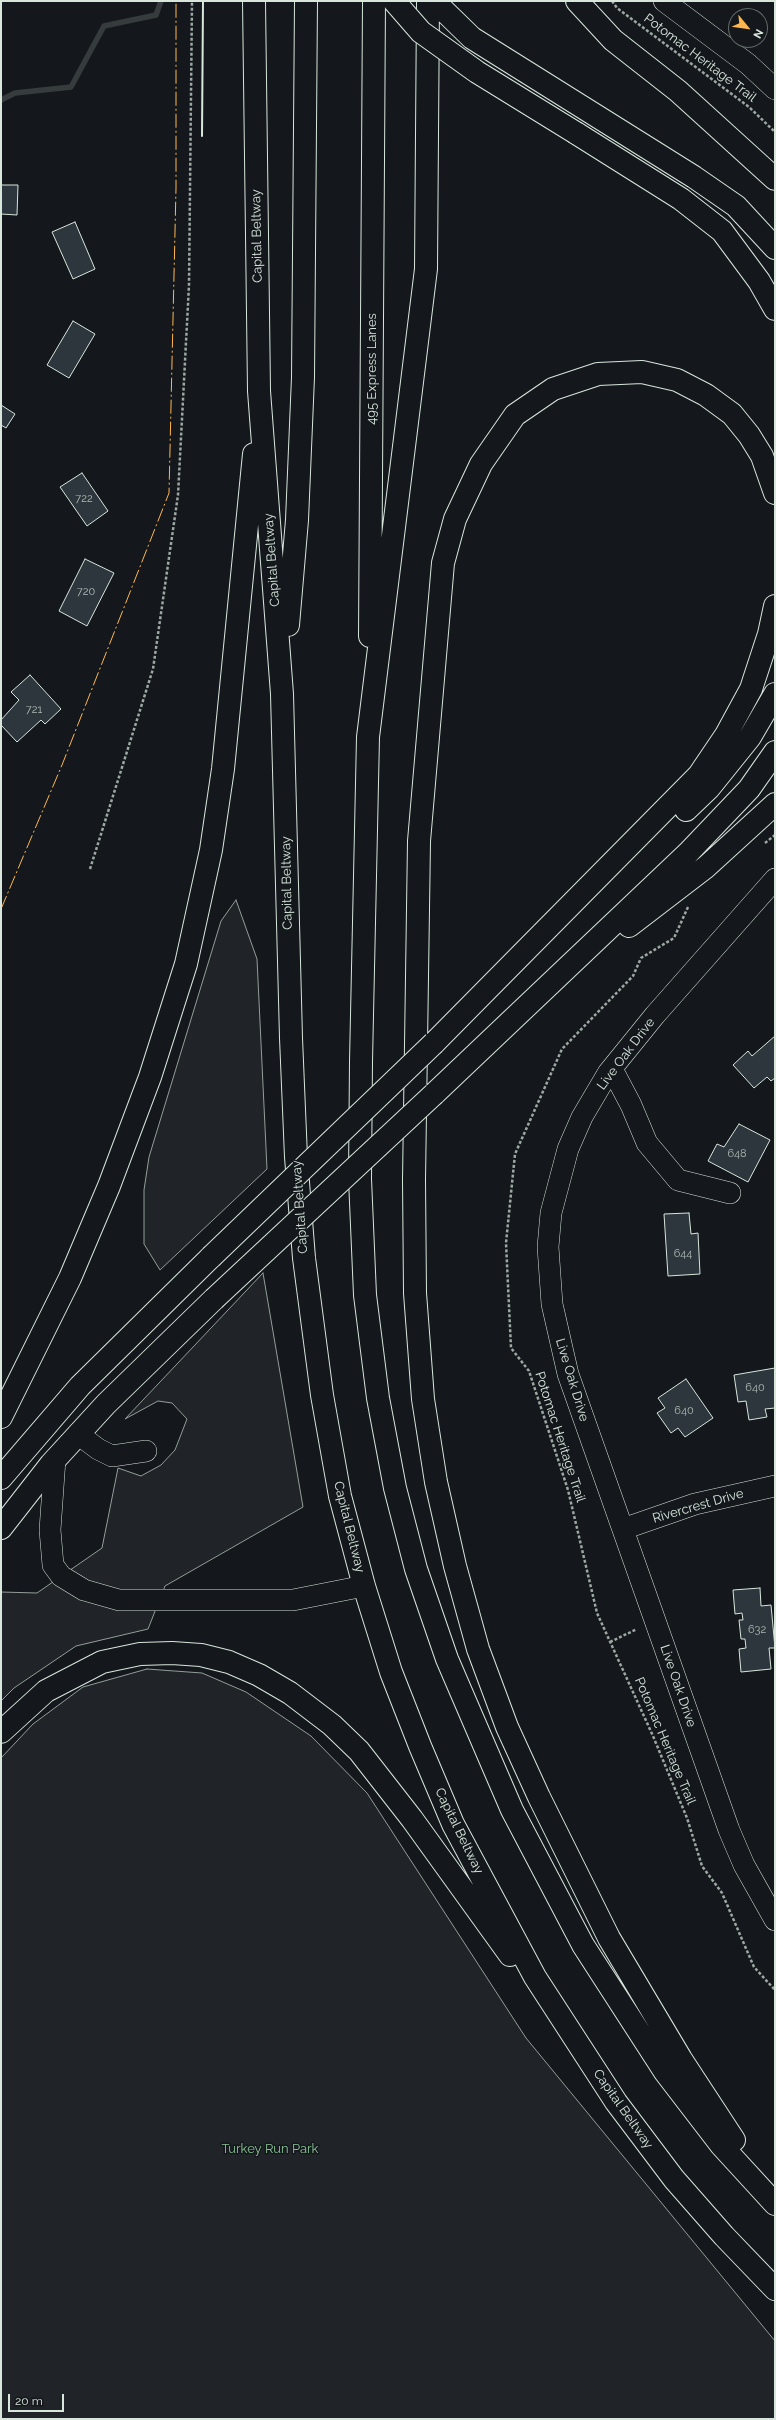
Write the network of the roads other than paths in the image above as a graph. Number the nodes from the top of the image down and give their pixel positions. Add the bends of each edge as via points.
1 (254, 1) edge
2 (306, 1) edge
3 (374, 1) edge
4 (394, 1) edge
5 (428, 1) edge
6 (434, 1) edge
7 (577, 1) edge
8 (664, 1) edge
9 (775, 89) edge
10 (775, 179) edge
11 (775, 248) edge
12 (775, 309) edge
13 (259, 391) junction
14 (775, 493) edge
15 (775, 606) edge
16 (282, 694) junction
17 (775, 694) edge
18 (368, 737) junction
19 (775, 752) edge
20 (775, 804) edge
21 (772, 890) edge
22 (434, 1043) junction
23 (612, 1068) junction
24 (434, 1094) junction
25 (730, 1193) dead end
26 (1, 1416) edge
27 (78, 1434) junction
28 (146, 1451) dead end
29 (55, 1460) junction
30 (1, 1478) edge
31 (775, 1486) edge
32 (1, 1528) edge
33 (623, 1529) junction
34 (364, 1586) junction
35 (1, 1732) edge
36 (775, 1920) edge
37 (616, 2102) junction
38 (775, 2193) edge
39 (775, 2204) edge
40 (775, 2289) edge

1 - 13 highway, Capital Beltway
2 - 16 highway via 303,377 297,520
3 - 18 highway, 495 Express Lanes
4 - 12 highway, bridge via 421,32 477,72 681,199 722,231 759,281
5 - 18 highway via 426,269
6 - 11 highway via 472,38 736,206
7 - 10 highway via 613,40 678,91
8 - 9 street via 748,64
13 - 16 highway, Capital Beltway
13 - 26 highway via 224,769 211,850 186,964 150,1077 109,1186 70,1278
14 - 38 highway via 762,456 732,414 706,395 677,380 642,372 598,374 553,389 515,415 481,464 455,519 443,563 438,608 419,841 414,1180 415,1293 422,1399 451,1551 478,1649 523,1762 609,1938 689,2072 732,2137
15 - 22 highway via 769,634 751,689 700,776
16 - 34 highway, Capital Beltway via 290,1038 304,1258 322,1395 340,1496
17 - 22 highway via 750,737 709,788
18 - 39 highway via 360,1179 365,1295 378,1398 395,1488 416,1569 446,1659 478,1736 512,1810 584,1945 665,2072 721,2145
19 - 24 highway via 749,789 688,853
20 - 24 highway via 706,867 617,935
21 - 23 street, Live Oak Drive via 655,1015
22 - 30 highway, bridge via 80,1386
23 - 25 street via 647,1143 678,1180
23 - 33 street, Live Oak Drive via 582,1117 568,1149 551,1213 549,1254 550,1288 561,1354
24 - 27 highway, bridge via 214,1299
27 - 28 street via 112,1456
27 - 29 highway
29 - 32 highway
29 - 34 street via 50,1530 53,1565 61,1576 84,1590 119,1600 293,1600
31 - 33 street, Rivercrest Drive via 695,1504
33 - 36 street, Live Oak Drive via 729,1830 744,1865
34 - 37 highway, Capital Beltway via 391,1672 453,1824 535,1977
35 - 37 highway via 46,1691 73,1675 102,1662 140,1654 201,1655 229,1662 278,1686 332,1726 359,1751 412,1819
37 - 40 highway, Capital Beltway via 674,2179

